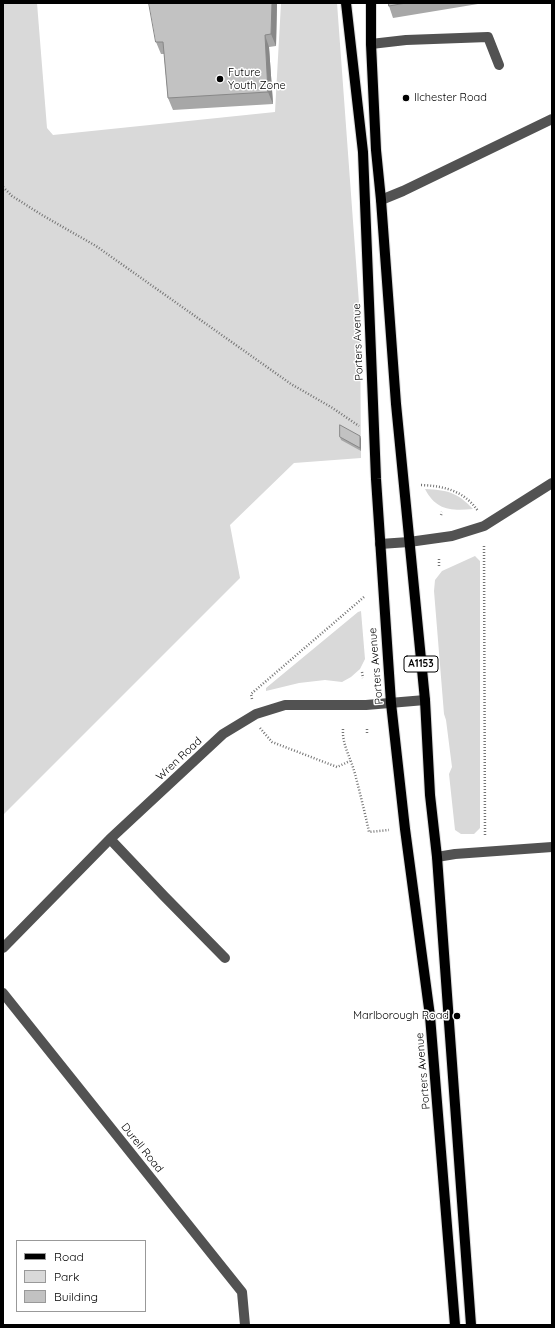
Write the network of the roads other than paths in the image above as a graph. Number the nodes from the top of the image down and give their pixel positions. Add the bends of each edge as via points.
1 (346, 3) edge
2 (371, 3) edge
3 (371, 44) junction
4 (500, 65) dead end
5 (552, 119) edge
6 (382, 200) junction
7 (552, 483) edge
8 (409, 542) junction
9 (380, 544) junction
10 (425, 700) junction
11 (391, 703) junction
12 (110, 839) junction
13 (552, 847) edge
14 (437, 857) junction
15 (3, 948) edge
16 (225, 958) dead end
17 (3, 993) edge
18 (245, 1325) edge
19 (455, 1325) edge
20 (471, 1325) edge

1 - 9 main road, Porters Avenue / A1153 via 363,152
2 - 3 main road, A1153
3 - 4 street via 488,37
3 - 6 main road, A1153 via 376,150
5 - 6 street
6 - 8 main road, A1153 via 396,404
7 - 8 street via 484,526 452,536
8 - 9 street
8 - 10 main road, A1153
9 - 11 main road, Porters Avenue / A1153
10 - 11 street, Wren Road
10 - 14 main road, A1153 via 430,795
11 - 12 street, Wren Road via 285,705 256,714 223,734
11 - 19 main road, Porters Avenue / A1153 via 430,1016
12 - 15 street, Wren Road
12 - 16 street
13 - 14 street
14 - 20 main road, A1153
17 - 18 street, Durell Road via 242,1292

